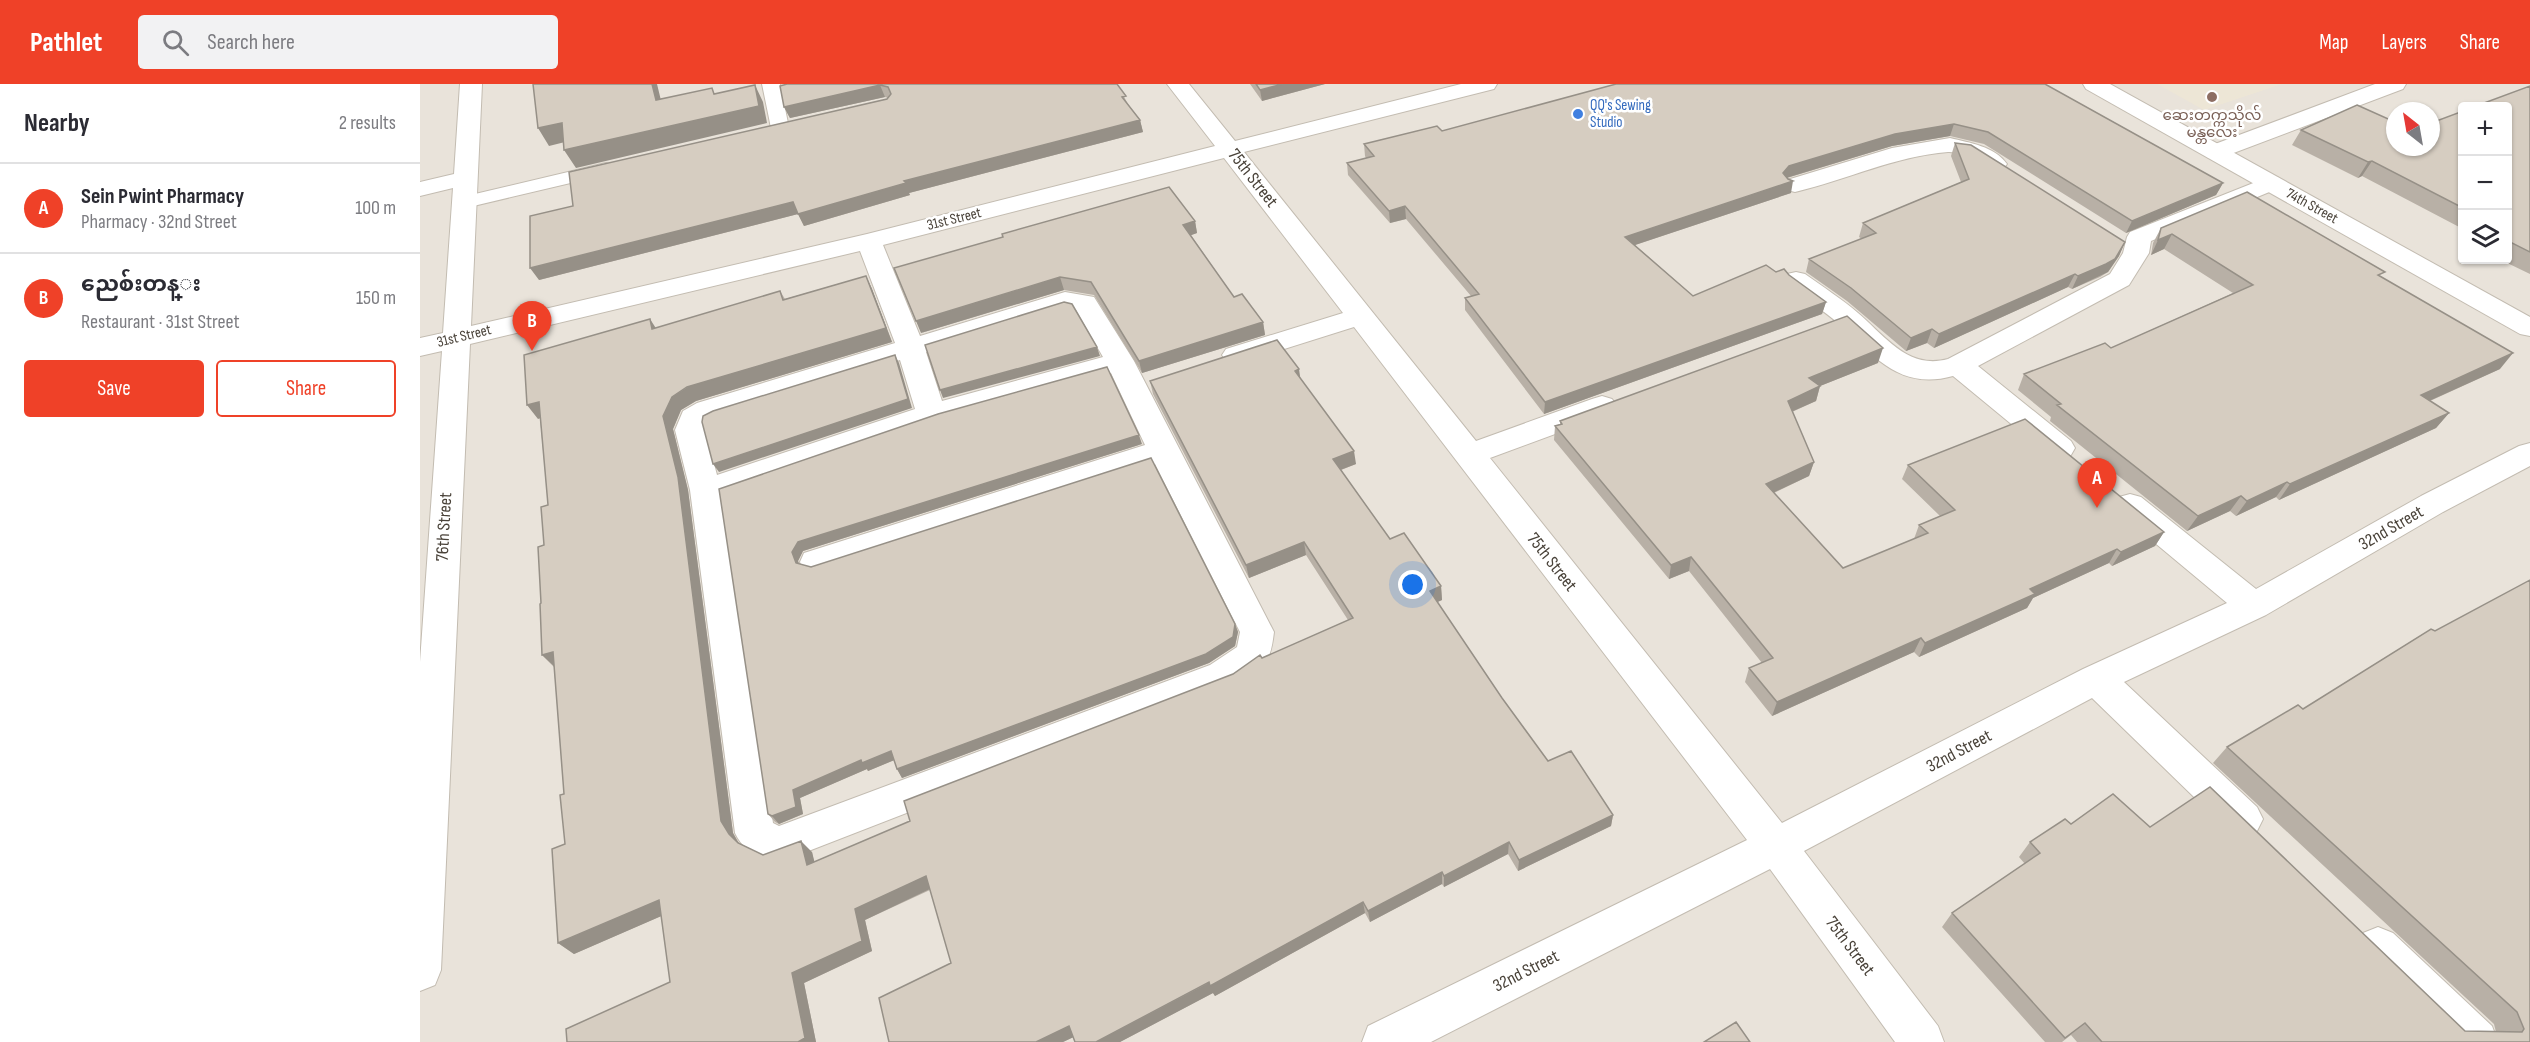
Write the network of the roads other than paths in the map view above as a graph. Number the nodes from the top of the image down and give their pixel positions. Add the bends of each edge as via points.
1 (471, 84) edge
2 (771, 84) edge
3 (1178, 84) edge
4 (1486, 84) edge
5 (2094, 84) edge
6 (2394, 84) edge
7 (758, 133) edge
8 (1230, 148) junction
9 (2215, 152) junction
10 (622, 165) edge
11 (2015, 176) edge
12 (2271, 183) junction
13 (1795, 185) edge
14 (420, 189) edge
15 (465, 190) junction
16 (869, 241) junction
17 (1796, 279) edge
18 (1360, 316) junction
19 (1847, 317) junction
20 (2530, 328) edge
21 (1814, 329) edge
22 (455, 338) junction
23 (910, 346) junction
24 (420, 347) edge
25 (1213, 363) edge
26 (1958, 365) junction
27 (1137, 376) junction
28 (1624, 398) edge
29 (931, 414) junction
30 (1163, 450) junction
31 (2530, 453) edge
32 (1468, 455) junction
33 (2078, 463) edge
34 (2106, 486) edge
35 (706, 490) junction
36 (816, 562) dead end
37 (2254, 606) junction
38 (2096, 679) junction
39 (428, 688) edge
40 (2269, 844) edge
41 (1776, 846) junction
42 (2355, 927) edge
43 (420, 970) edge
44 (1384, 1042) edge
45 (1922, 1042) edge
46 (2476, 1042) edge

1 - 15 street, 76th Street
2 - 7 lane via 786,127
3 - 8 street, 75th Street
4 - 8 street, 31st Street
5 - 9 street, 74th Street
6 - 9 street
8 - 16 street, 31st Street
8 - 18 street, 75th Street
9 - 12 street, 74th Street
10 - 15 lane
11 - 13 street via 1975,151 1950,145 1900,153
12 - 20 street, 74th Street
12 - 26 street via 2139,237 2126,247 2120,279
14 - 15 street
15 - 22 street, 76th Street
16 - 22 street, 31st Street
16 - 23 street
17 - 19 street
18 - 25 street
18 - 32 street, 75th Street
19 - 21 street
19 - 26 street via 1885,353 1905,365 1933,372
22 - 24 street, 31st Street
22 - 39 street, 76th Street
23 - 27 street via 1076,300 1085,303
23 - 29 street
23 - 35 street via 707,410 693,418 690,430
26 - 33 street
27 - 29 street
27 - 30 street
28 - 32 street
29 - 35 street
30 - 35 street via 1257,632 1254,654 1223,675 775,846 756,833
30 - 36 street
31 - 37 street, 32nd Street
32 - 41 street, 75th Street
34 - 37 street
37 - 38 street, 32nd Street
38 - 40 street
38 - 41 street, 32nd Street
39 - 43 street, 76th Street
41 - 44 street, 32nd Street
41 - 45 street, 75th Street
42 - 46 street

